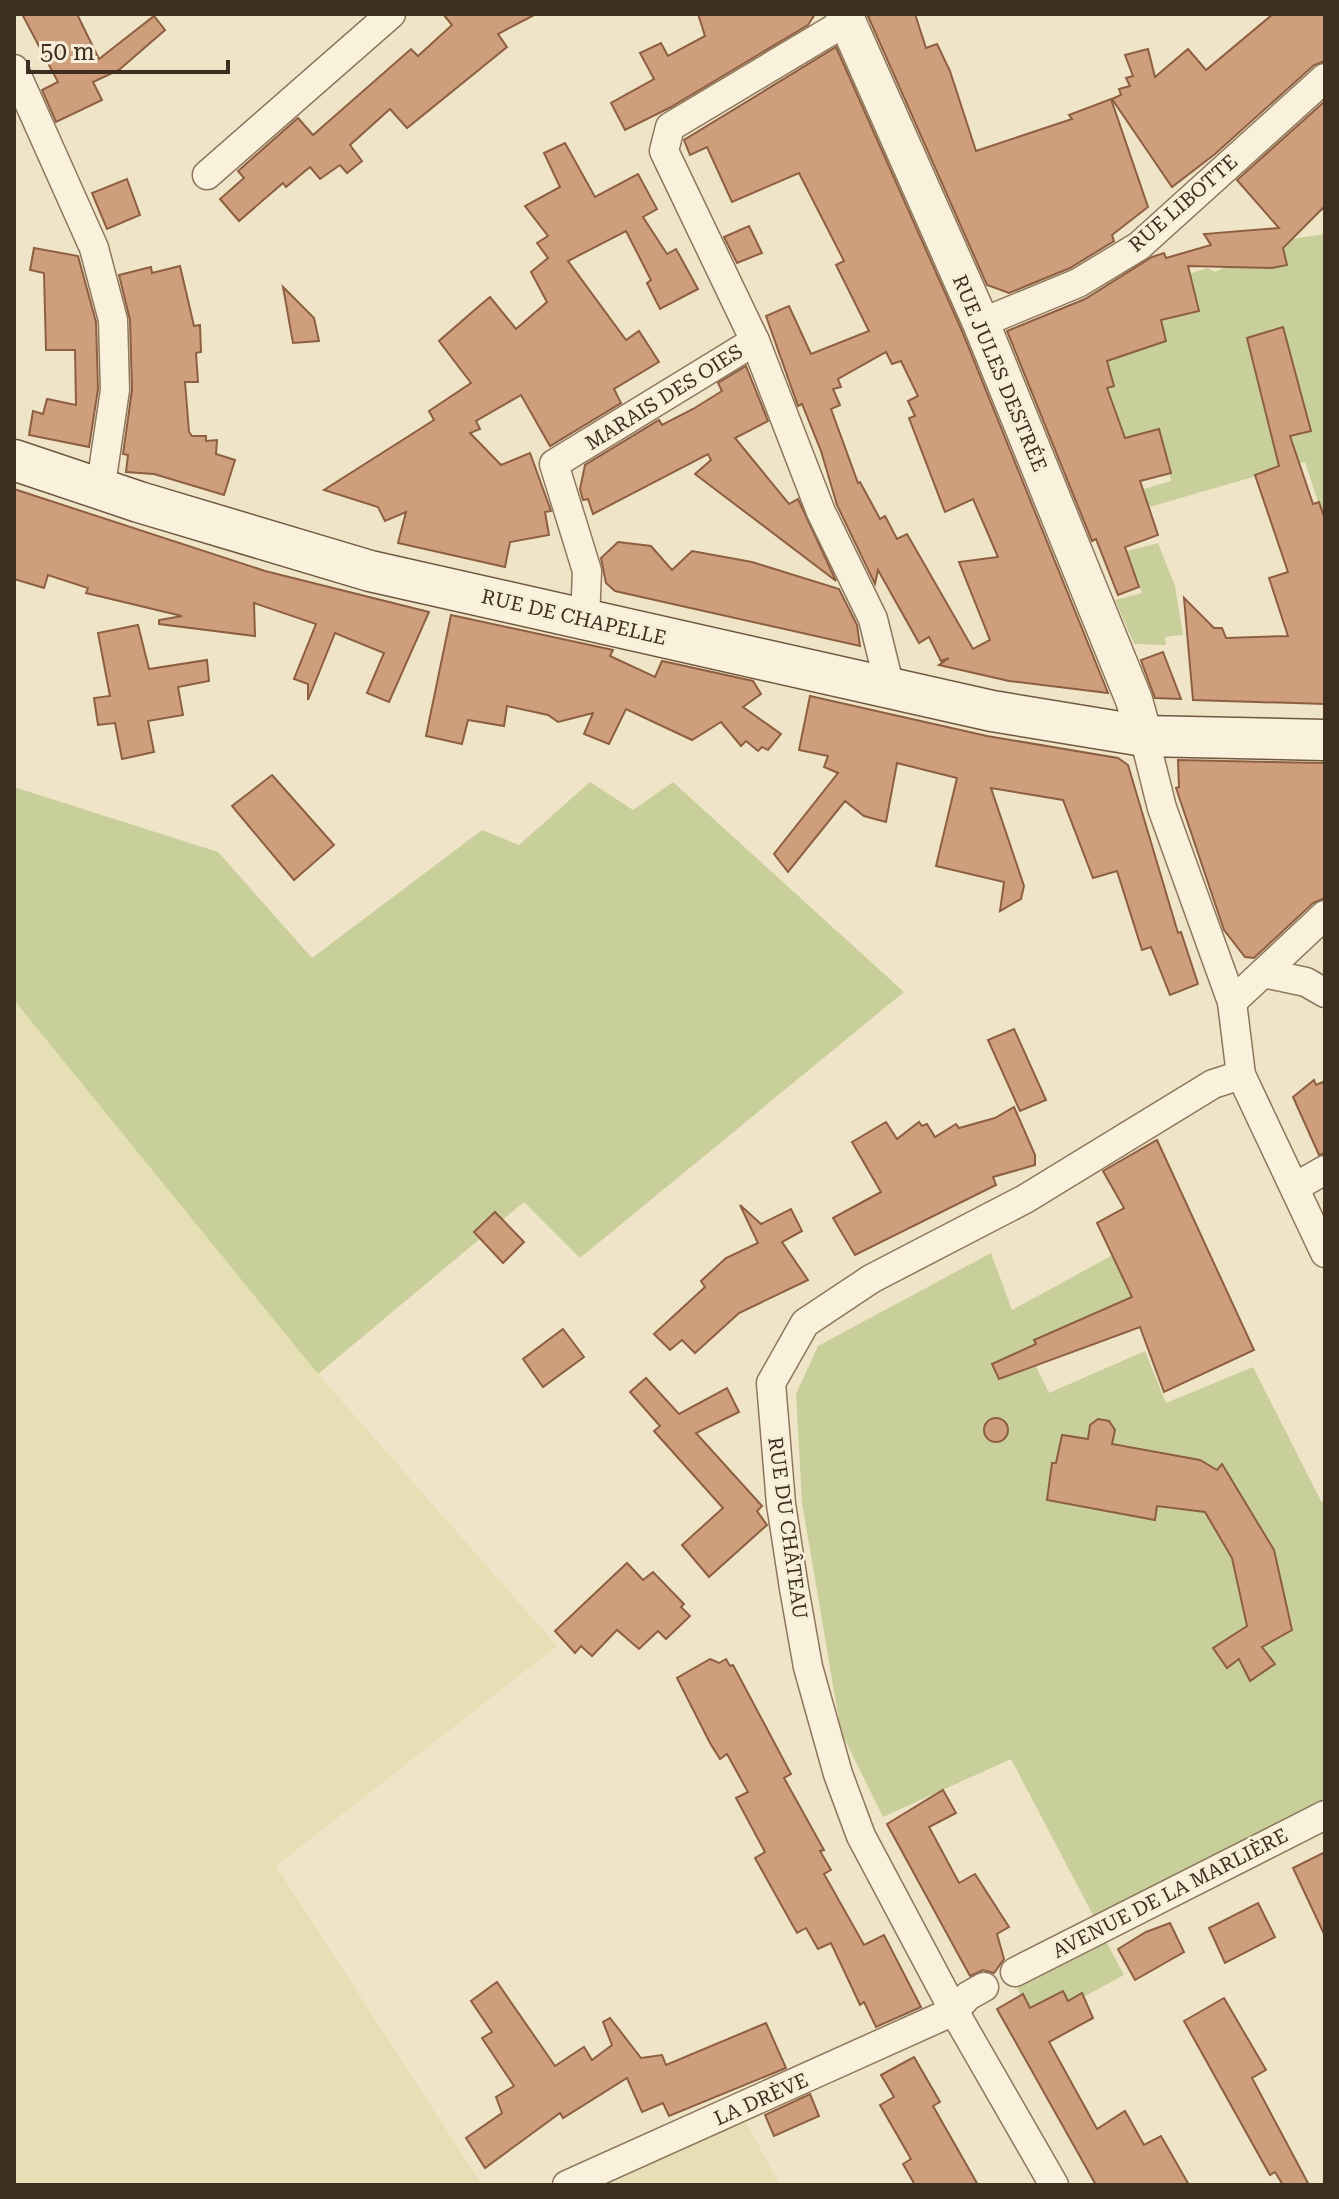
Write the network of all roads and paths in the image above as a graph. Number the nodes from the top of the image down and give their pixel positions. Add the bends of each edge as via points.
1 (391, 14) edge
2 (846, 18) edge
3 (14, 69) edge
4 (1325, 78) edge
5 (207, 175) dead end
6 (981, 323) junction
7 (755, 341) junction
8 (14, 460) edge
9 (95, 489) junction
10 (585, 620) junction
11 (890, 688) junction
12 (1144, 736) junction
13 (1325, 740) edge
14 (1325, 915) edge
15 (1263, 973) junction
16 (1325, 993) edge
17 (1232, 1002) junction
18 (1241, 1075) junction
19 (1325, 1170) edge
20 (1295, 1187) junction
21 (1325, 1253) edge
22 (1325, 1815) edge
23 (1015, 1972) dead end
24 (984, 1987) dead end
25 (954, 2011) junction
26 (1043, 2180) edge
27 (567, 2185) edge

1 - 5 street
2 - 6 street, RUE JULES DESTRÉE
2 - 7 street via 670,127 664,151
3 - 9 street via 94,248 113,320 115,390 103,471
4 - 6 street, RUE LIBOTTE via 1139,246 1078,283
6 - 12 street, RUE JULES DESTRÉE
7 - 10 street, MARAIS DES OIES via 554,464 587,571
7 - 11 street, MARAIS DES OIES via 821,512 873,619
8 - 9 main road, RUE DE CHAPELLE
9 - 10 main road, RUE DE CHAPELLE via 370,571
10 - 11 main road, RUE DE CHAPELLE
11 - 12 main road, RUE DE CHAPELLE
12 - 13 main road, RUE DE CHAPELLE
12 - 17 street via 1162,808
14 - 15 street
15 - 16 street via 1306,982
15 - 17 street
17 - 18 street
18 - 20 street
18 - 25 street, RUE DU CHÂTEAU via 1213,1084 1025,1199 871,1279 805,1323 771,1383 794,1588 808,1667 838,1774 861,1836
19 - 20 street
20 - 21 street
22 - 23 street, AVENUE DE LA MARLIÈRE
24 - 25 street
25 - 26 street, RUE DU CHÂTEAU
25 - 27 street, LA DRÈVE

